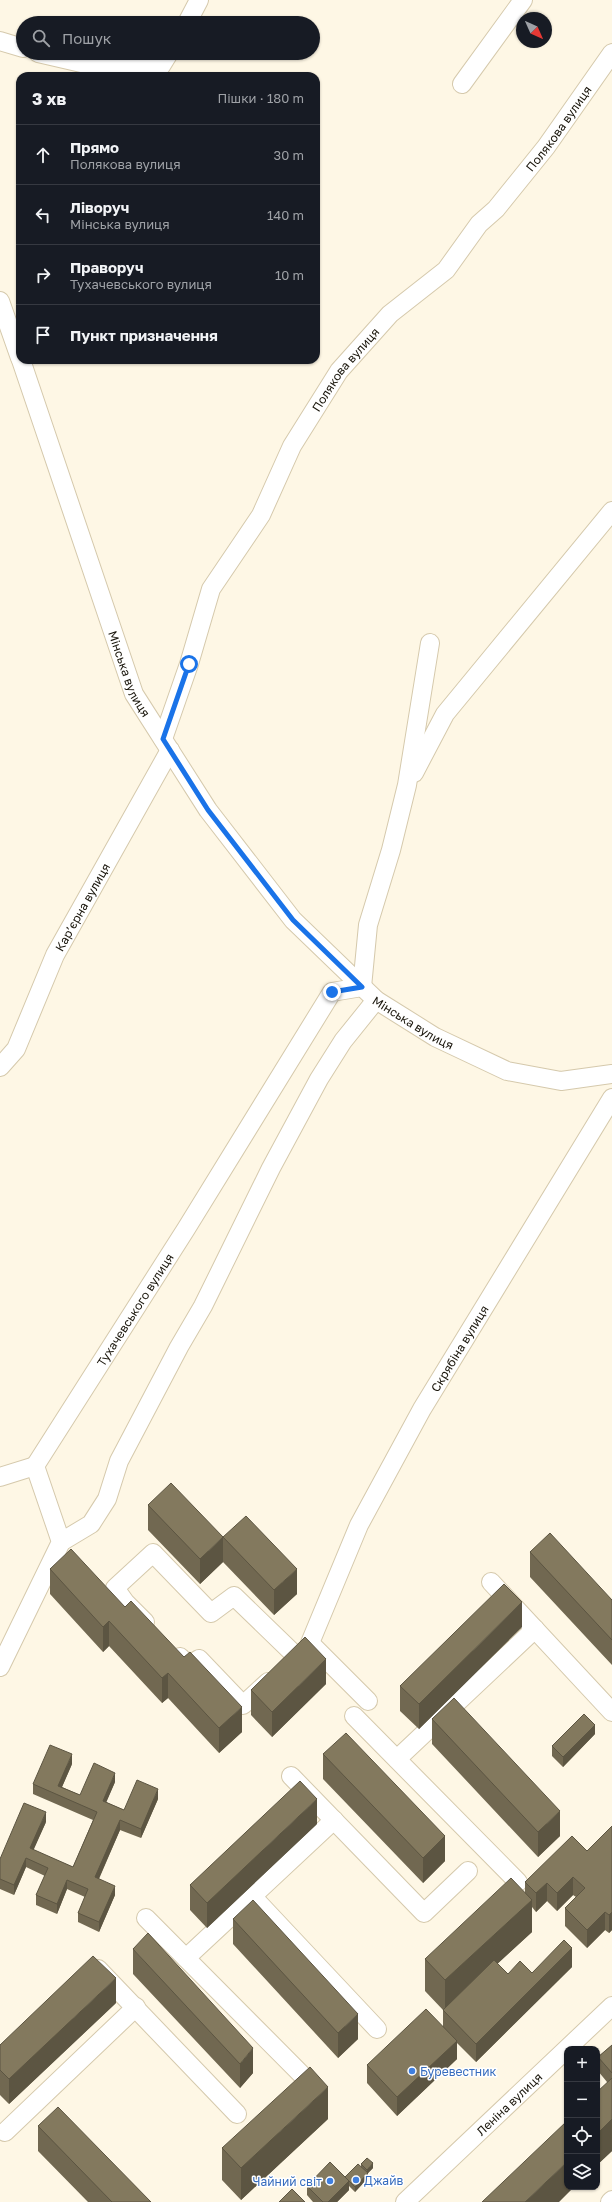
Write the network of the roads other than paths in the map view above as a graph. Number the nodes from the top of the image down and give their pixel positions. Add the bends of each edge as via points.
1 (199, 0) edge
2 (523, 0) edge
3 (191, 16) edge
4 (0, 41) edge
5 (16, 46) edge
6 (612, 53) edge
7 (68, 60) edge
8 (165, 60) edge
9 (462, 84) dead end
10 (0, 301) edge
11 (16, 347) edge
12 (22, 364) edge
13 (612, 511) edge
14 (430, 643) dead end
15 (166, 745) junction
16 (407, 785) junction
17 (362, 987) junction
18 (376, 1000) junction
19 (0, 1067) edge
20 (612, 1074) edge
21 (612, 1098) edge
22 (35, 1466) junction
23 (0, 1477) edge
24 (61, 1542) junction
25 (491, 1582) dead end
26 (535, 1629) junction
27 (310, 1643) junction
28 (286, 1666) junction
29 (0, 1667) edge
30 (368, 1701) dead end
31 (612, 1712) edge
32 (354, 1716) dead end
33 (397, 1760) junction
34 (291, 1776) dead end
35 (334, 1820) junction
36 (468, 1870) dead end
37 (518, 1882) dead end
38 (252, 1896) junction
39 (146, 1918) dead end
40 (186, 1958) junction
41 (96, 1967) edge
42 (612, 2006) edge
43 (136, 2007) junction
44 (377, 2029) dead end
45 (312, 2085) edge
46 (237, 2114) dead end
47 (5, 2132) dead end
48 (405, 2202) edge

1 - 3 street
2 - 9 street
4 - 5 street
6 - 15 street, Полякова вулиця via 546,147 496,209 479,224 446,270 390,314 339,371 292,446 261,515 211,589
7 - 8 street via 103,68 161,66
10 - 11 street, Мінська вулиця
12 - 15 street, Мінська вулиця via 134,694
13 - 16 street via 445,714
14 - 16 street
15 - 17 street, Мінська вулиця via 208,810 293,920
15 - 19 street, Кар’єрна вулиця via 54,955 16,1049
16 - 17 street via 391,850 368,925
17 - 18 street, Мінська вулиця
17 - 22 street, Тухачевського вулиця via 332,992 182,1236
18 - 20 street, Мінська вулиця via 435,1037 507,1071 561,1081
18 - 24 street via 343,1040 271,1168 204,1306 179,1347 119,1461 107,1499 91,1524
21 - 27 street, Скрябіна вулиця via 422,1409 359,1525
22 - 23 street
22 - 24 street
24 - 29 street
25 - 26 street
26 - 31 street
26 - 33 street
27 - 28 street
27 - 30 street
28 - 28 street via 234,1596 211,1613 153,1553 115,1588 125,1602 188,1666 199,1658 243,1705
32 - 33 street
33 - 37 street
34 - 35 street
35 - 36 street via 424,1913
35 - 38 street
38 - 40 street
38 - 44 street
39 - 40 street
40 - 45 street
41 - 43 street
42 - 48 street, Леніна вулиця
43 - 46 street
43 - 47 street

